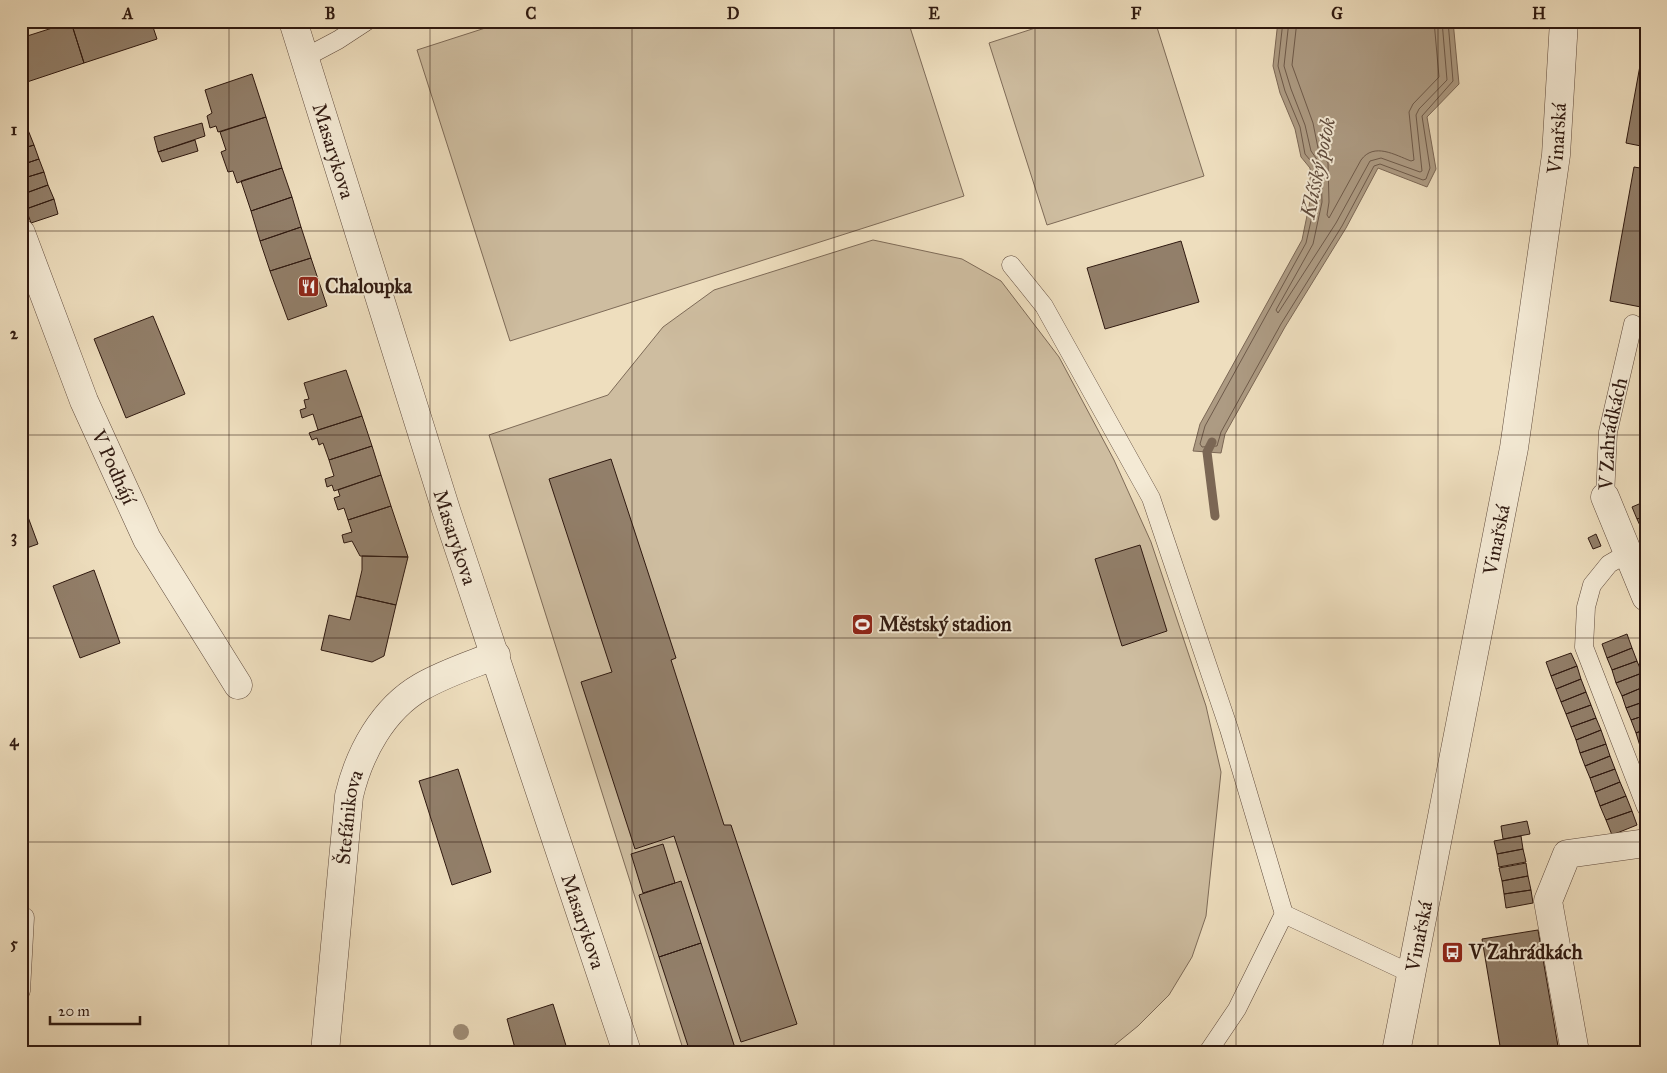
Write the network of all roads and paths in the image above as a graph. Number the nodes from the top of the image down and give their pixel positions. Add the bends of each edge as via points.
1 (293, 21) edge
2 (367, 21) edge
3 (1564, 21) edge
4 (304, 58) junction
5 (21, 233) edge
6 (1011, 265) dead end
7 (1633, 324) dead end
8 (1605, 497) joint
9 (1628, 553) junction
10 (1646, 597) edge
11 (496, 655) junction
12 (238, 685) dead end
13 (1646, 807) edge
14 (1646, 843) edge
15 (1284, 914) junction
16 (25, 917) dead end
17 (1412, 974) junction
18 (21, 991) edge
19 (325, 1052) edge
20 (627, 1052) edge
21 (1208, 1052) edge
22 (1396, 1052) edge
23 (1575, 1052) edge

1 - 4 street, Masarykova
2 - 4 lane
3 - 17 street, Vinařská via 1556,155 1514,448
4 - 11 street, Masarykova via 396,356
5 - 12 street, V Podhájí via 84,401 147,538
6 - 15 lane via 1044,306 1151,498 1229,729
7 - 8 lane, V Zahrádkách via 1608,432
8 - 9 street, V Zahrádkách
9 - 10 street, V Zahrádkách
9 - 13 lane via 1609,564 1592,585 1586,607 1584,647
11 - 19 street, Štefánikova via 420,687 396,706 354,771
11 - 20 street, Masarykova
14 - 23 street via 1567,854 1548,901
15 - 17 lane
15 - 21 lane via 1237,1009
16 - 18 lane
17 - 22 street, Vinařská

